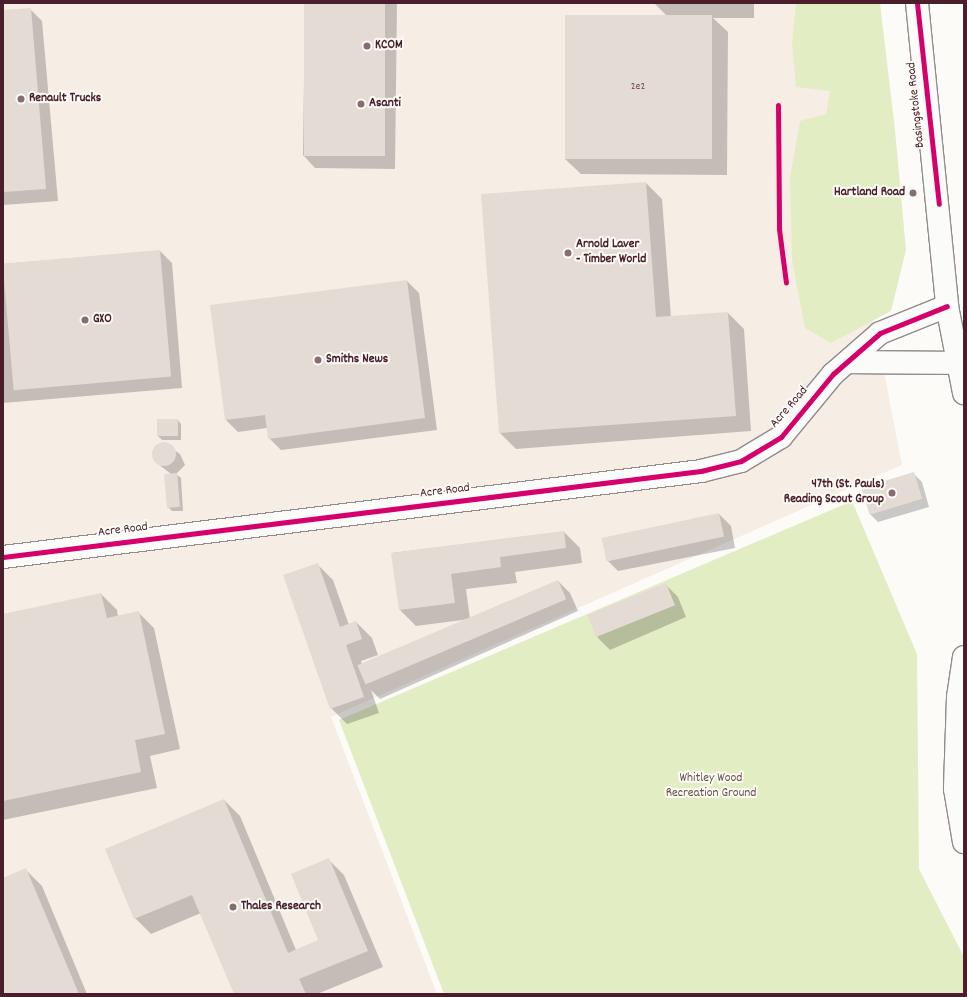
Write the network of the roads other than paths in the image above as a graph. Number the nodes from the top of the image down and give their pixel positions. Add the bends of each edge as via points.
1 (917, 3) edge
2 (947, 306) junction
3 (850, 362) junction
4 (958, 364) junction
5 (964, 393) edge
6 (3, 557) edge
7 (964, 657) edge
8 (964, 842) edge

1 - 2 street, Basingstoke Road
2 - 3 street, Acre Road via 889,328
2 - 4 street, Basingstoke Road
3 - 4 street
3 - 6 street, Acre Road via 833,374 781,437 742,461 701,472
4 - 5 street, Basingstoke Road
7 - 8 street via 958,696 954,789

